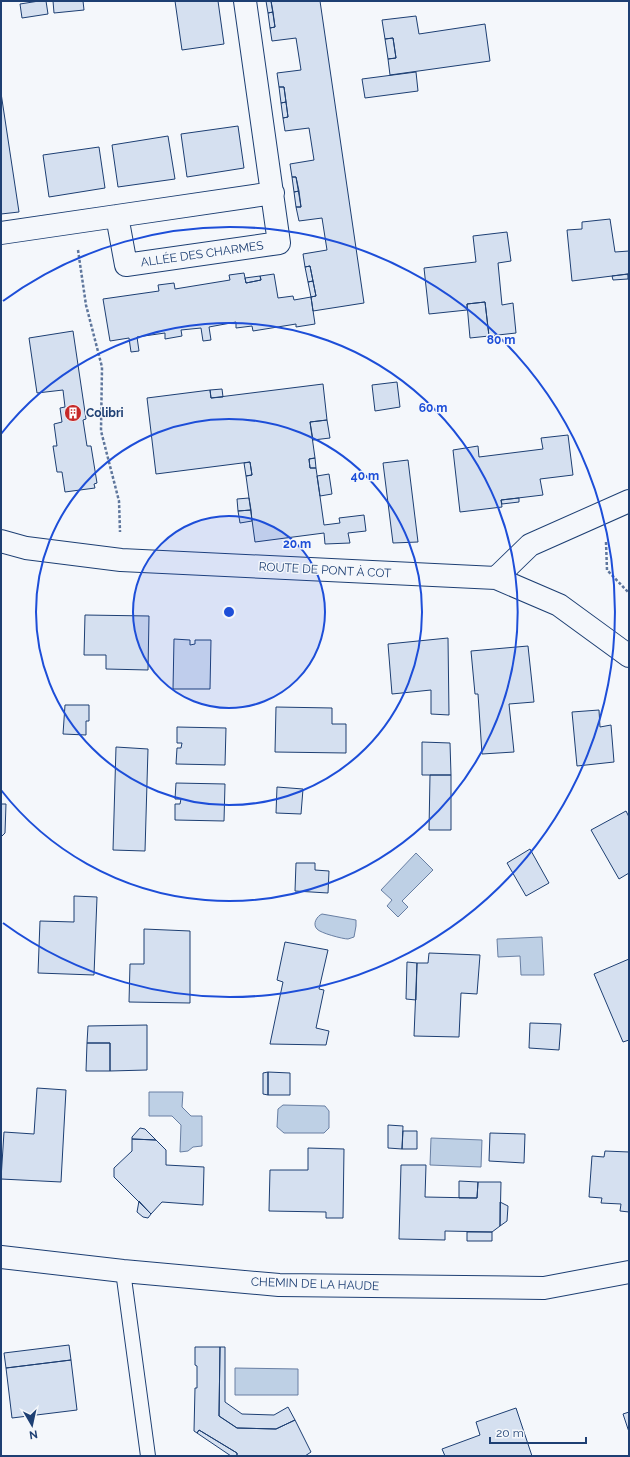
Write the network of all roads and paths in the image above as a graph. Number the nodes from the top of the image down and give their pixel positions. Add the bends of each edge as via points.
1 (245, 1) edge
2 (272, 194) junction
3 (117, 216) junction
4 (74, 223) junction
5 (1, 233) edge
6 (629, 501) edge
7 (597, 514) junction
8 (1, 541) edge
9 (121, 560) junction
10 (496, 578) junction
11 (629, 593) edge
12 (628, 653) edge
13 (1, 1257) edge
14 (123, 1270) junction
15 (629, 1272) edge
16 (148, 1456) edge

1 - 2 street, ALLÉE DES CHARMES
2 - 3 street
2 - 3 street, ALLÉE DES CHARMES via 279,243 126,265
3 - 4 street
4 - 5 street
4 - 9 path via 86,305 102,367 100,430 119,501
6 - 7 street
7 - 10 street via 530,545
7 - 11 path via 606,542 607,570
8 - 9 street, ROUTE DE PONT À COT via 26,548
9 - 10 street, ROUTE DE PONT À COT
10 - 12 street, ROUTE DE PONT À COT via 559,605
13 - 14 street, CHEMIN DE LA HAUDE
14 - 15 street, CHEMIN DE LA HAUDE via 279,1285 544,1288
14 - 16 lane

